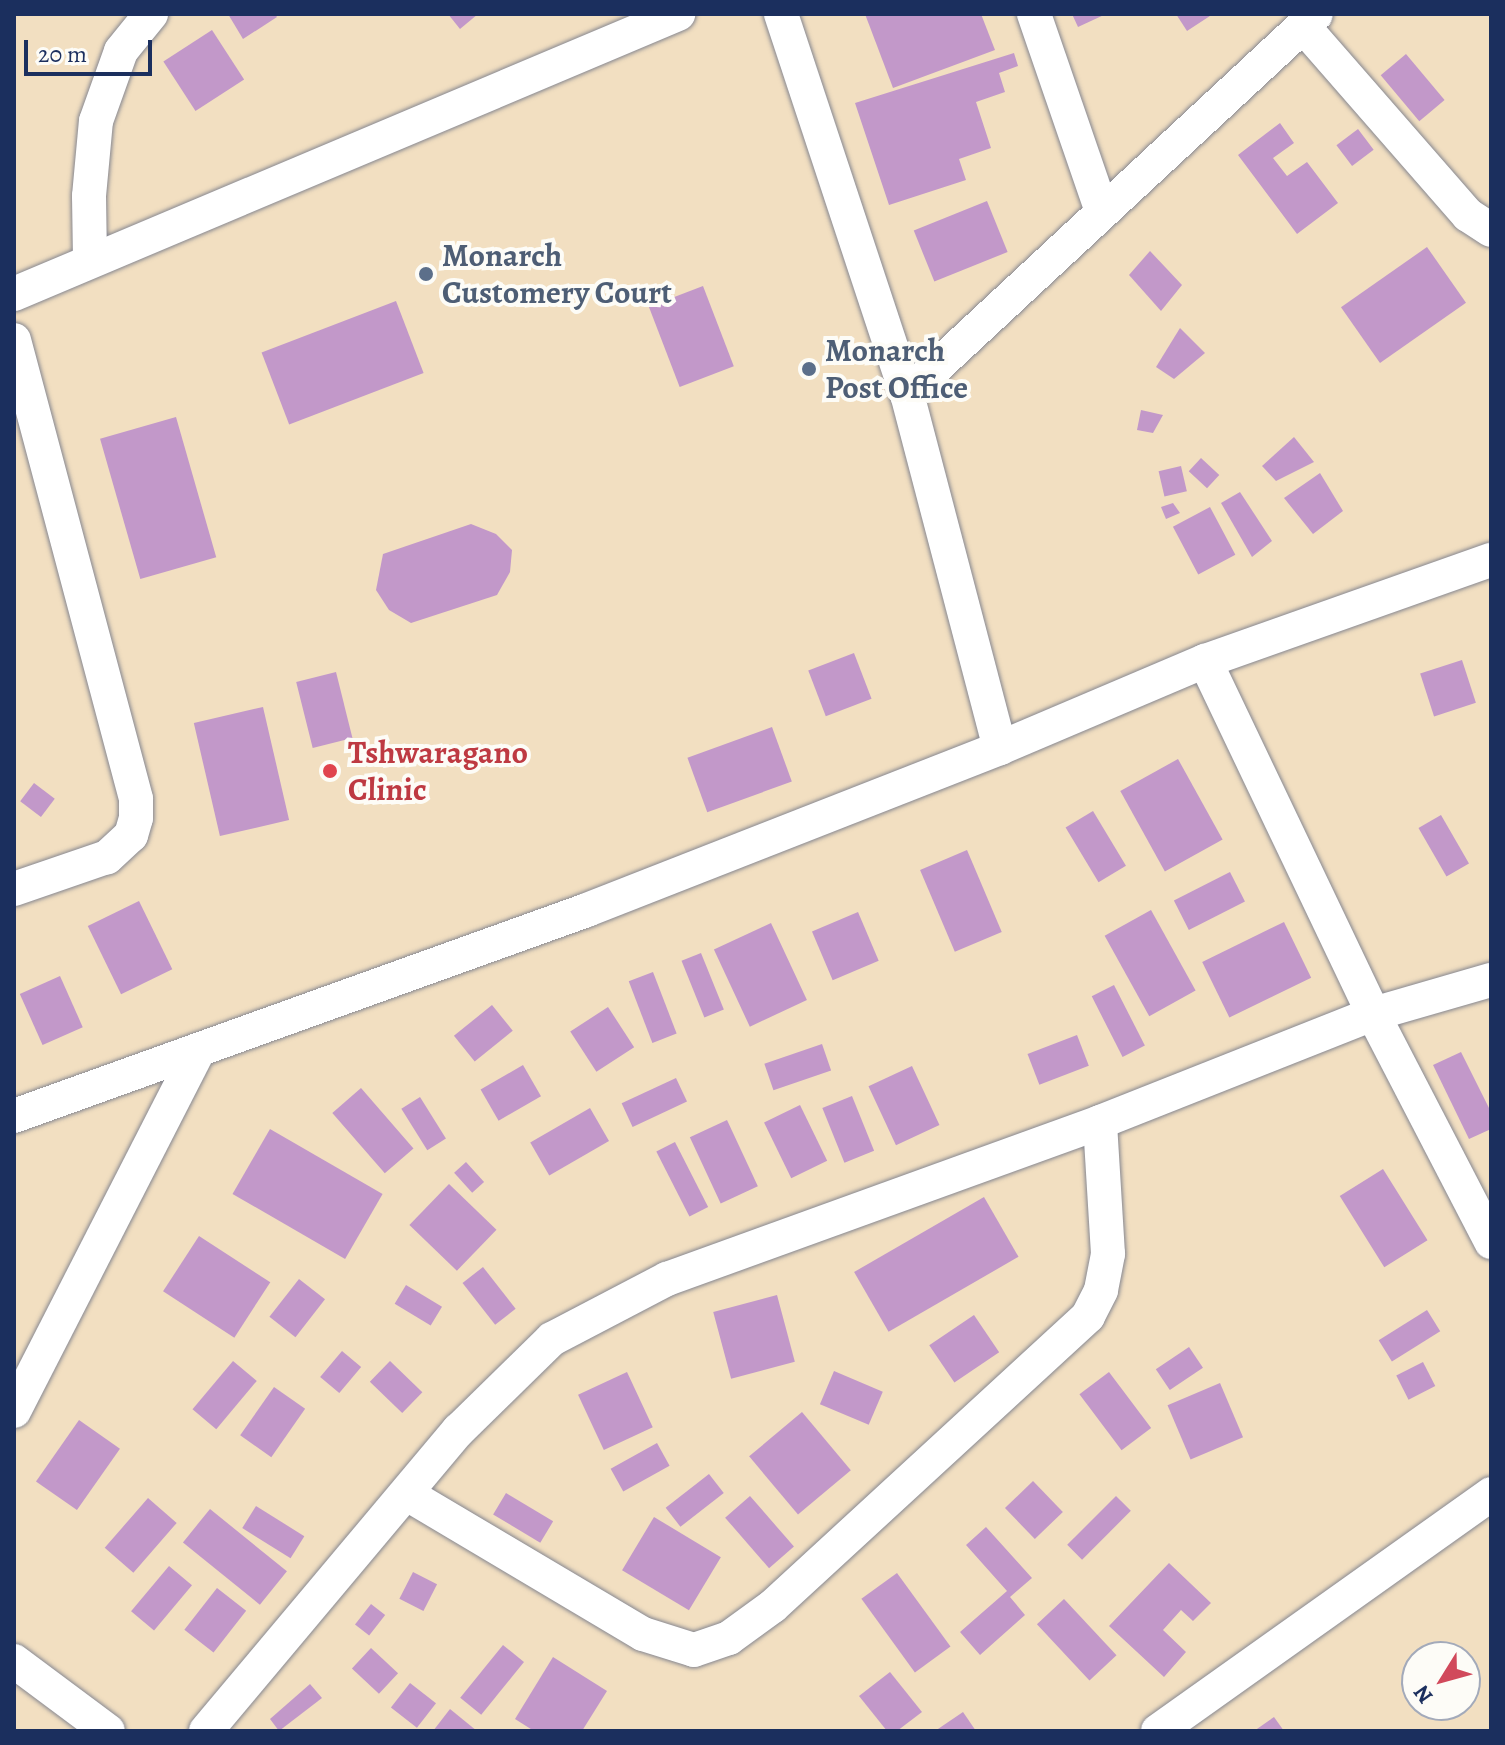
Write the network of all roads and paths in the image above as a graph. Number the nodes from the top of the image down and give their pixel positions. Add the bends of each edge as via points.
1 (151, 14) edge
2 (678, 14) edge
3 (781, 14) edge
4 (1034, 14) edge
5 (1310, 20) edge
6 (1102, 211) junction
7 (1491, 230) edge
8 (90, 260) junction
9 (14, 294) edge
10 (14, 340) edge
11 (907, 394) junction
12 (1491, 560) edge
13 (1205, 661) junction
14 (1000, 748) junction
15 (14, 889) edge
16 (1491, 980) edge
17 (1373, 1014) junction
18 (198, 1052) junction
19 (14, 1116) edge
20 (1100, 1122) junction
21 (1491, 1242) edge
22 (14, 1411) edge
23 (407, 1494) junction
24 (1491, 1494) edge
25 (14, 1661) edge
26 (108, 1731) edge
27 (206, 1731) edge
28 (1158, 1731) edge

1 - 8 street via 121,51 96,121
2 - 8 street
3 - 11 street
4 - 6 street
5 - 6 street
5 - 7 street via 1468,215
6 - 11 street
8 - 9 street
10 - 15 street via 136,799 136,818 131,835 107,857
11 - 14 street
12 - 13 street
13 - 14 street
13 - 17 street
14 - 18 street via 587,910
16 - 17 street
17 - 20 street
17 - 21 street
18 - 19 street
18 - 22 street
20 - 23 street via 667,1279 614,1305 552,1339 513,1374
20 - 23 street via 1108,1254 1101,1290 1088,1316 773,1606 729,1638 694,1650 643,1634
23 - 27 street
24 - 28 street
25 - 26 street

